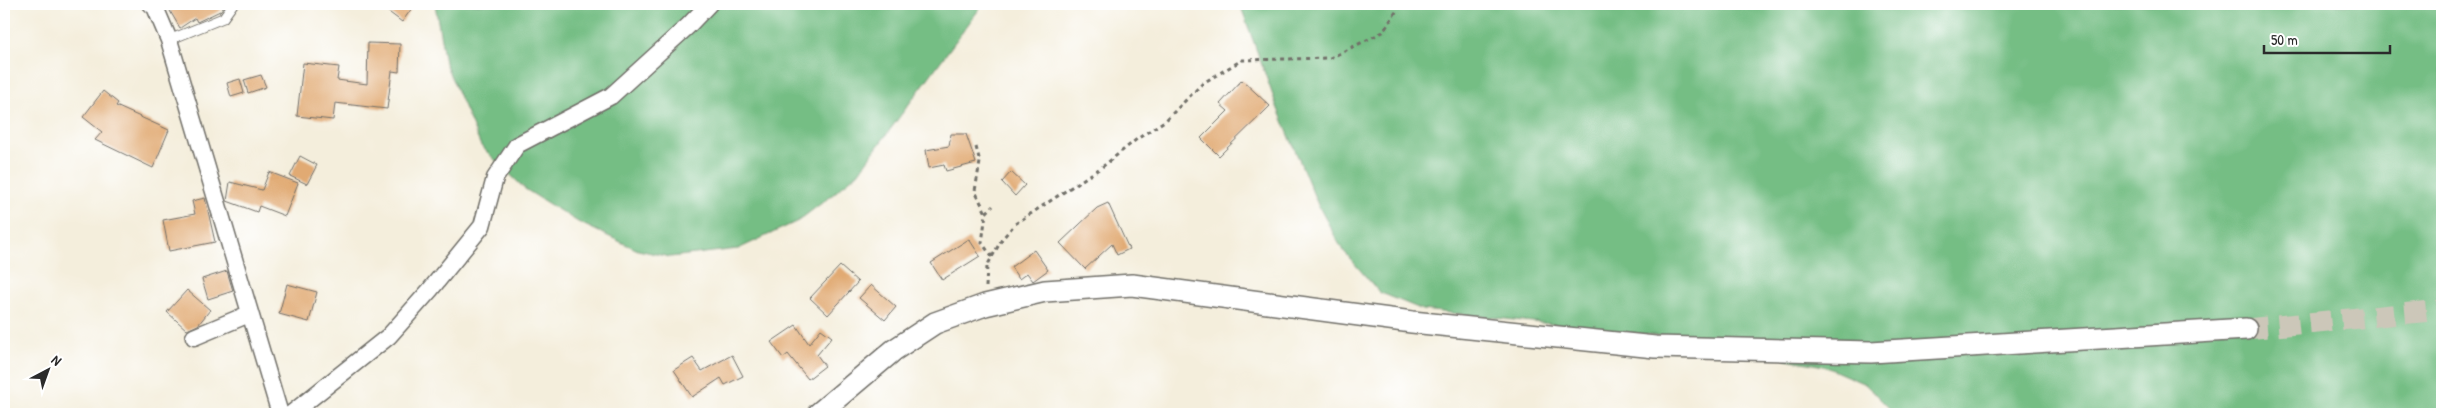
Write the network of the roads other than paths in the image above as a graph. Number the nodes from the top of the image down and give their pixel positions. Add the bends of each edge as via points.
1 (151, 4) edge
2 (233, 4) edge
3 (709, 4) edge
4 (169, 40) junction
5 (249, 314) junction
6 (2246, 329) tunnel mouth
7 (194, 337) dead end
8 (279, 412) edge
9 (818, 414) edge

1 - 4 street
2 - 4 lane via 223,18
3 - 8 street via 610,96 517,145 495,178 482,226 389,336
4 - 5 street
5 - 7 street
5 - 8 street
6 - 9 street via 1871,352 1655,347 1412,322 1132,285 1045,291 986,305 935,323 894,350

